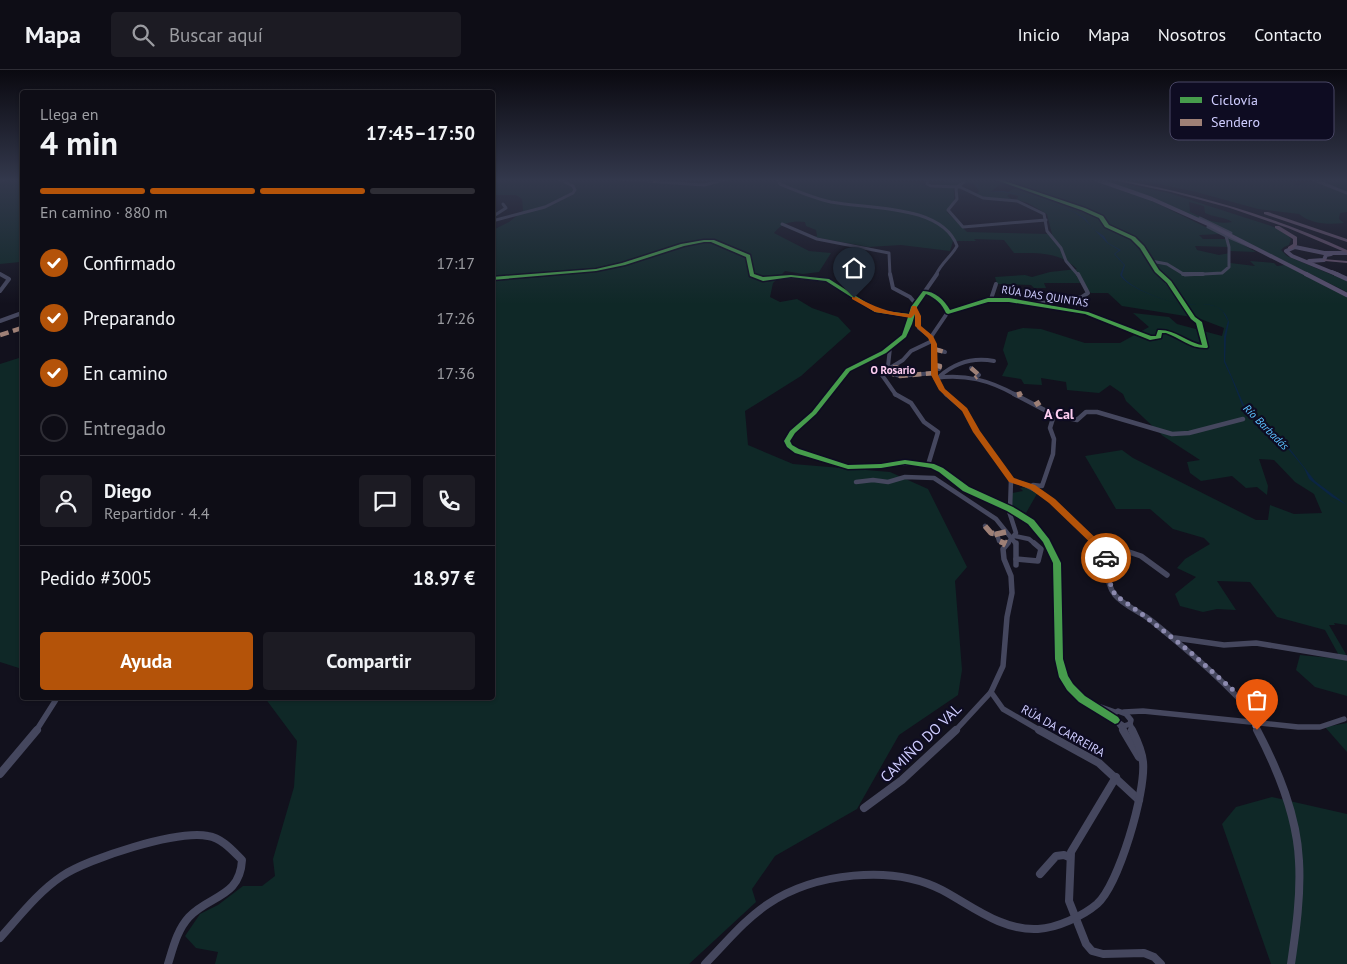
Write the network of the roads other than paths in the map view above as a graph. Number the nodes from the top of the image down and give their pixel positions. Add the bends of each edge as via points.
1 (1046, 220) edge
2 (931, 221) edge
3 (957, 221) edge
4 (1037, 221) edge
5 (1103, 221) edge
6 (1197, 221) edge
7 (1206, 221) edge
8 (1259, 221) edge
9 (1274, 221) edge
10 (1281, 221) edge
11 (1290, 221) edge
12 (782, 224) dead end
13 (1208, 227) dead end
14 (1227, 235) junction
15 (1347, 244) edge
16 (1290, 248) junction
17 (1347, 252) edge
18 (1332, 253) junction
19 (1303, 260) junction
20 (1324, 260) junction
21 (1151, 261) junction
22 (1347, 262) edge
23 (0, 274) edge
24 (1336, 274) junction
25 (752, 275) dead end
26 (1347, 279) edge
27 (996, 284) dead end
28 (0, 290) edge
29 (925, 292) junction
30 (1347, 295) edge
31 (991, 300) junction
32 (1034, 304) junction
33 (915, 305) junction
34 (948, 312) junction
35 (20, 314) edge
36 (911, 316) junction
37 (0, 321) edge
38 (931, 339) junction
39 (890, 348) junction
40 (934, 349) junction
41 (945, 352) dead end
42 (994, 361) dead end
43 (971, 368) dead end
44 (890, 369) junction
45 (903, 369) dead end
46 (935, 372) junction
47 (985, 372) dead end
48 (977, 376) junction
49 (1022, 393) dead end
50 (1016, 395) junction
51 (1040, 402) dead end
52 (1035, 405) junction
53 (1054, 416) junction
54 (1243, 419) dead end
55 (928, 465) junction
56 (1014, 480) junction
57 (856, 482) dead end
58 (1009, 509) junction
59 (985, 526) dead end
60 (1006, 532) junction
61 (997, 534) junction
62 (1014, 537) junction
63 (1006, 544) junction
64 (1123, 550) dead end
65 (1167, 575) dead end
66 (1174, 638) junction
67 (1347, 658) edge
68 (991, 692) junction
69 (1075, 692) junction
70 (55, 700) edge
71 (1115, 712) junction
72 (1124, 712) junction
73 (1156, 712) junction
74 (1344, 719) dead end
75 (1117, 722) junction
76 (1130, 722) junction
77 (1257, 722) junction
78 (1144, 770) junction
79 (0, 774) edge
80 (1116, 777) junction
81 (1139, 800) junction
82 (864, 808) dead end
83 (1069, 857) junction
84 (1040, 874) dead end
85 (1075, 917) junction
86 (0, 938) edge
87 (168, 964) edge
88 (705, 964) edge
89 (1161, 964) edge
90 (1291, 964) edge

1 - 32 street, RÚA DAS QUINTAS via 1047,231 1088,293 1086,296
2 - 29 street via 956,243 953,254 940,264
3 - 4 street via 963,227
5 - 21 street via 1138,242
6 - 14 main road
7 - 14 street via 1231,233
8 - 16 highway via 1276,226 1295,238 1295,244
9 - 17 highway
10 - 15 highway
11 - 15 highway
12 - 33 street via 817,239 889,253 887,261 893,288 910,297
13 - 14 street
14 - 21 street via 1229,267 1222,273 1185,275 1167,264
14 - 30 main road
16 - 18 main road
16 - 19 main road via 1286,251 1288,254
17 - 18 main road
18 - 20 main road
19 - 20 main road
19 - 24 main road
20 - 22 highway
20 - 24 main road via 1325,268
21 - 32 street, RÚA DAS QUINTAS via 1199,322 1205,347 1162,331 1159,337 1150,338 1086,313
23 - 28 street via 9,279
24 - 26 main road
25 - 36 street via 763,279 791,276 830,281 877,311
27 - 31 street
29 - 33 street
29 - 34 street via 944,304
31 - 32 street, RÚA DAS QUINTAS
31 - 34 street, RÚA DAS QUINTAS
33 - 36 street
33 - 38 street via 919,328
34 - 38 street
35 - 37 street
36 - 39 street via 904,336
38 - 40 street
38 - 44 street
39 - 44 street
39 - 55 street via 848,370 787,441 792,449 837,464 867,467 913,462
40 - 41 street
40 - 46 street
42 - 46 street via 978,358
43 - 48 street
44 - 45 street
44 - 46 street via 904,378
44 - 55 street via 882,375 895,395 912,404 924,422 938,432
46 - 48 street
46 - 56 street via 944,393 964,410
47 - 48 street
48 - 50 street
49 - 50 street
50 - 52 street
51 - 52 street
52 - 53 street
53 - 54 street via 1077,420 1086,412 1106,413 1149,430 1172,434 1187,434
53 - 56 street via 1050,428 1053,454 1042,486
55 - 58 street via 941,470 966,489
56 - 58 street
56 - 66 street via 1046,496 1102,549 1115,595
57 - 60 street via 934,478 982,508
58 - 62 street via 1015,528
58 - 69 street via 1036,526 1057,563 1059,659 1064,677
59 - 61 street via 990,533
60 - 61 street
60 - 62 street
61 - 63 street via 999,541
62 - 62 street via 1016,562 1038,561 1040,549 1030,540
62 - 63 street
63 - 68 street via 1003,549 1012,593 1003,666
64 - 65 street via 1144,559
66 - 67 street via 1224,646 1256,643
66 - 77 street via 1233,690
68 - 80 street, RÚA DA CARREIRA via 1007,712 1089,757
68 - 82 street, CAMIÑO DO VAL via 978,702 961,725 892,789
69 - 71 street
69 - 75 street
70 - 79 street via 38,728
71 - 72 street
71 - 75 street
72 - 73 street
72 - 76 street
73 - 76 street via 1138,714
73 - 77 street
74 - 77 street via 1320,727
75 - 76 street via 1126,726
75 - 78 street via 1132,742
76 - 78 street
77 - 90 street via 1283,790 1298,845
78 - 81 street
80 - 81 street, RÚA DA CARREIRA
80 - 83 street
81 - 85 street via 1108,892 1098,904
83 - 84 street via 1056,856
83 - 85 street via 1069,900
85 - 88 street via 1040,929 1022,928 1002,923 919,880 894,875 864,875 813,884 786,893 767,905
85 - 89 street via 1092,951 1103,954 1144,953
86 - 87 street via 61,877 84,864 186,837 208,836 228,846 242,860 242,873 222,895 192,914 176,937

